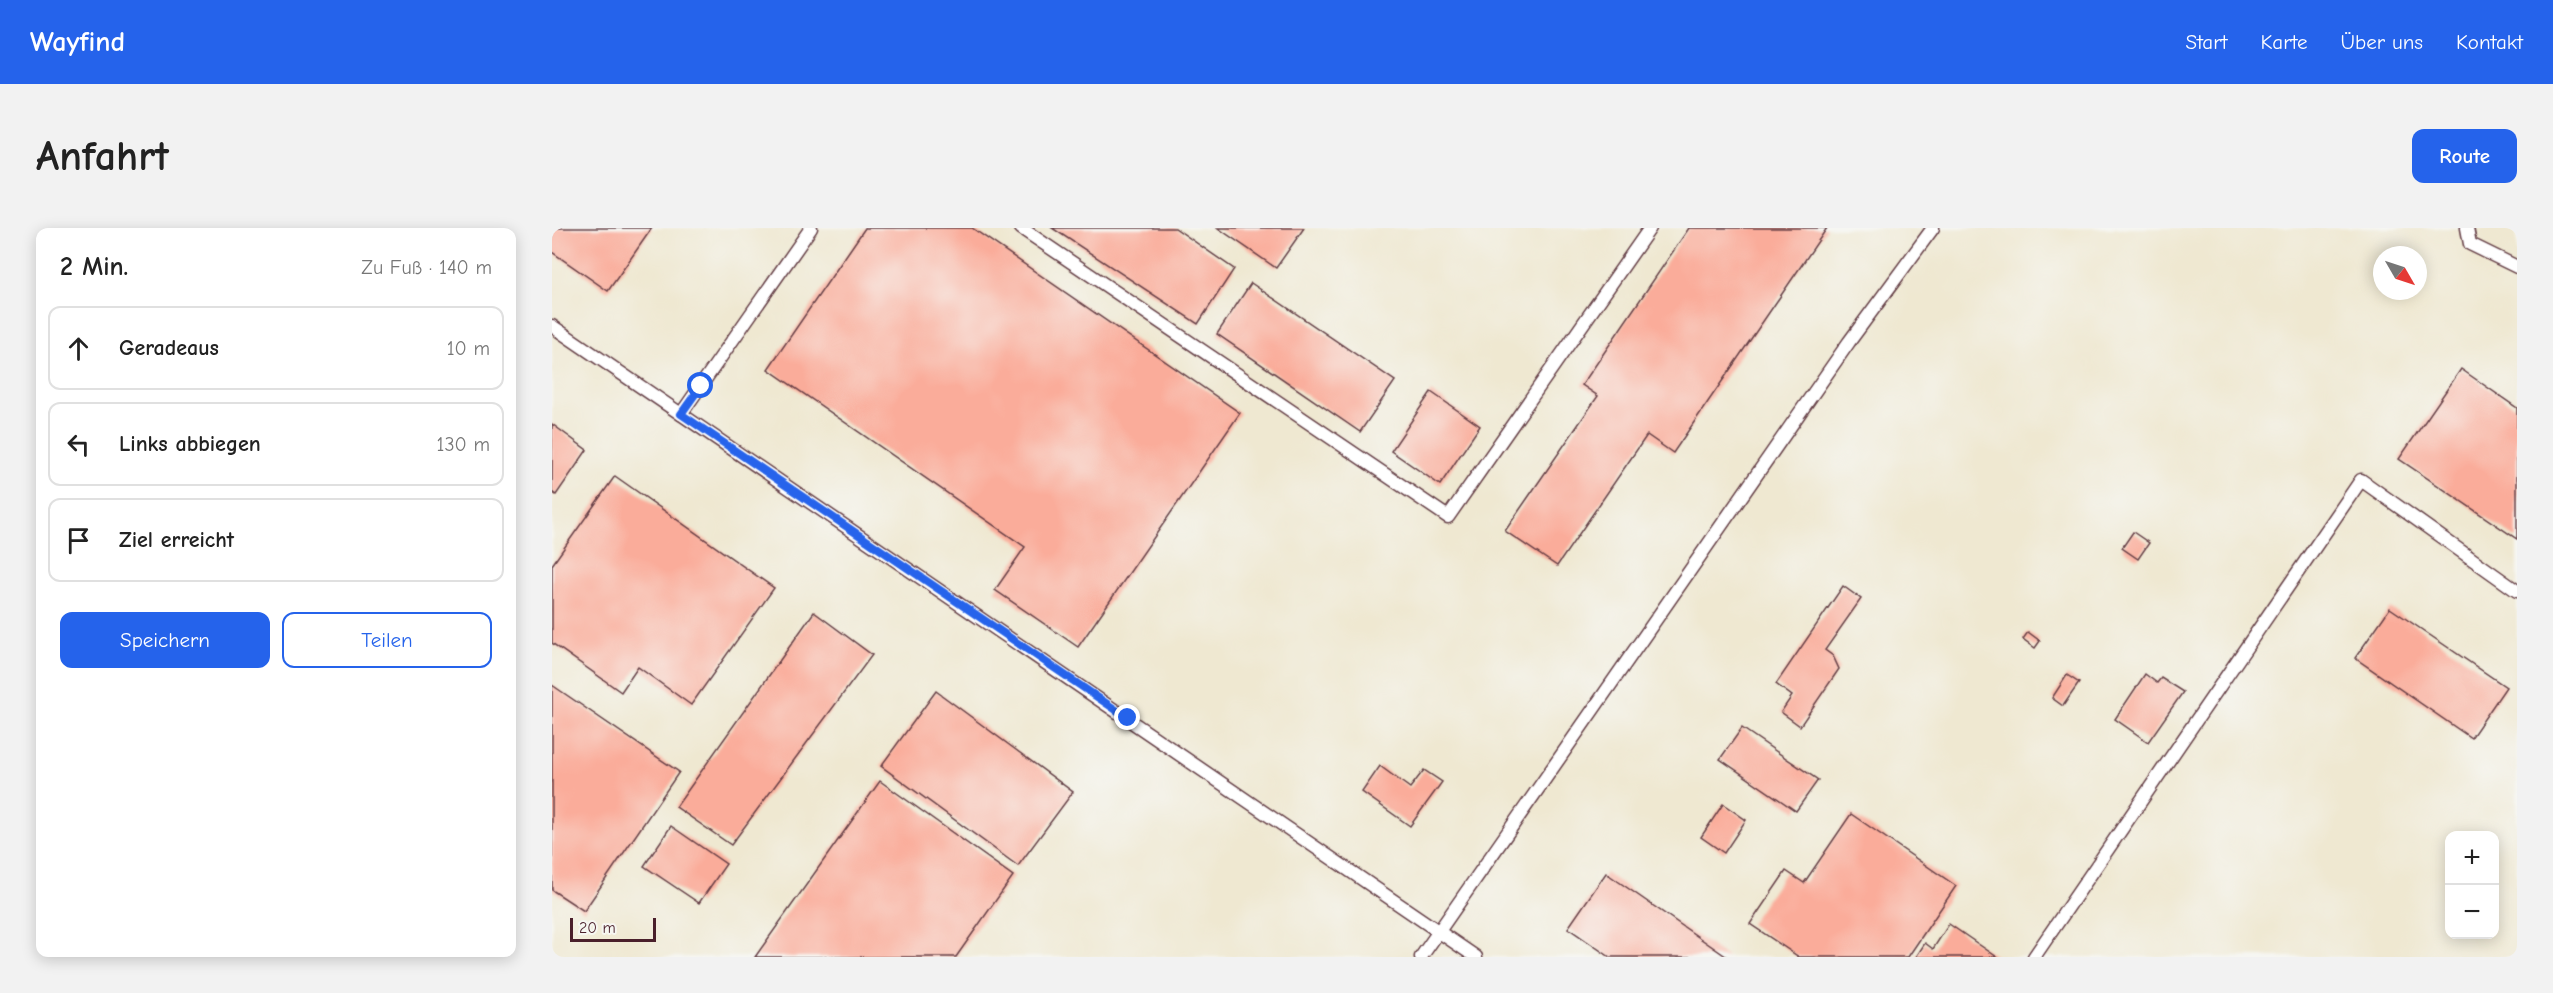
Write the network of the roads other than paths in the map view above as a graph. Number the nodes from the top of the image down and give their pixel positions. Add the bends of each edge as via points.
1 (811, 228) edge
2 (1022, 228) edge
3 (1650, 228) edge
4 (1933, 228) edge
5 (2468, 228) edge
6 (2517, 267) edge
7 (552, 326) edge
8 (681, 414) junction
9 (2517, 591) edge
10 (1439, 932) junction
11 (1421, 957) edge
12 (1476, 957) edge
13 (2034, 957) edge

1 - 8 lane
2 - 3 lane via 1448,517
4 - 10 lane via 1835,361
5 - 6 lane via 2470,244
7 - 8 lane
8 - 10 lane
9 - 13 lane via 2361,480
10 - 11 lane
10 - 12 lane

